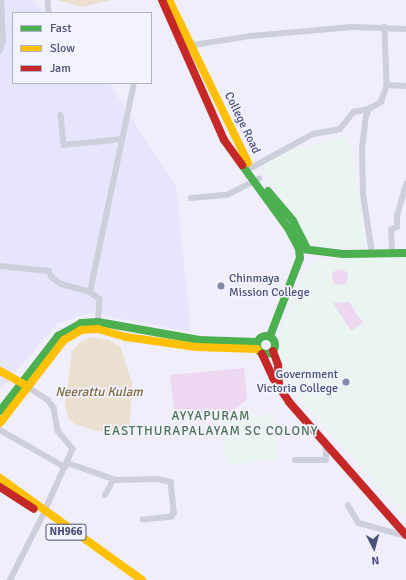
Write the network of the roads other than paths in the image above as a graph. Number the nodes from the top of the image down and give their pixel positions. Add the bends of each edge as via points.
1 (2, 0) edge
2 (48, 0) edge
3 (162, 0) edge
4 (169, 0) edge
5 (49, 12) edge
6 (385, 27) junction
7 (406, 29) edge
8 (193, 45) junction
9 (0, 51) edge
10 (134, 84) edge
11 (387, 85) junction
12 (406, 86) edge
13 (369, 109) junction
14 (61, 115) dead end
15 (122, 139) junction
16 (251, 168) junction
17 (257, 180) junction
18 (406, 184) edge
19 (191, 198) dead end
20 (303, 249) junction
21 (406, 253) edge
22 (372, 254) junction
23 (392, 254) junction
24 (0, 266) edge
25 (90, 292) junction
26 (98, 326) junction
27 (272, 338) junction
28 (258, 348) junction
29 (273, 351) junction
30 (0, 371) edge
31 (25, 385) junction
32 (279, 388) junction
33 (0, 411) edge
34 (0, 423) edge
35 (0, 430) edge
36 (326, 443) junction
37 (295, 460) dead end
38 (66, 465) junction
39 (0, 478) edge
40 (114, 479) junction
41 (0, 487) edge
42 (105, 495) dead end
43 (348, 505) dead end
44 (44, 512) junction
45 (143, 520) dead end
46 (406, 535) edge
47 (10, 580) edge
48 (131, 580) edge
49 (142, 580) edge

1 - 9 street via 3,40
2 - 5 street
3 - 17 main road, College Road via 224,140
4 - 8 main road, College Road
6 - 7 street
6 - 8 street via 352,27 258,35
6 - 11 street
8 - 16 main road, College Road via 241,153
10 - 15 street
11 - 12 street
11 - 13 street via 381,102
13 - 16 street via 354,112 340,130 313,134
13 - 22 street via 362,158
14 - 15 street via 64,145
15 - 25 street
16 - 17 main road, College Road
17 - 19 street via 227,195
17 - 20 main road, College Road via 293,221
18 - 23 street via 397,216 397,227 391,230
20 - 22 main road via 343,254
20 - 27 main road
21 - 23 main road
22 - 23 main road
24 - 25 street via 49,271 52,277 62,284
25 - 26 street via 100,299
26 - 28 main road via 126,337 196,347
26 - 31 main road via 81,330 68,337
27 - 28 main road via 262,336
27 - 29 main road
28 - 29 main road
28 - 32 main road
29 - 32 main road via 278,365
30 - 31 main road
31 - 33 main road
31 - 34 main road
31 - 38 street via 48,400 54,408 58,431 73,449
32 - 36 main road
35 - 38 street
36 - 37 street via 326,460
36 - 46 main road
38 - 40 street
38 - 44 street
39 - 44 main road, NH966
40 - 42 street
40 - 45 street via 171,482 174,513 172,518
41 - 44 main road, NH966
43 - 46 street via 359,522
44 - 47 street
44 - 48 main road, NH966
44 - 49 main road, NH966

